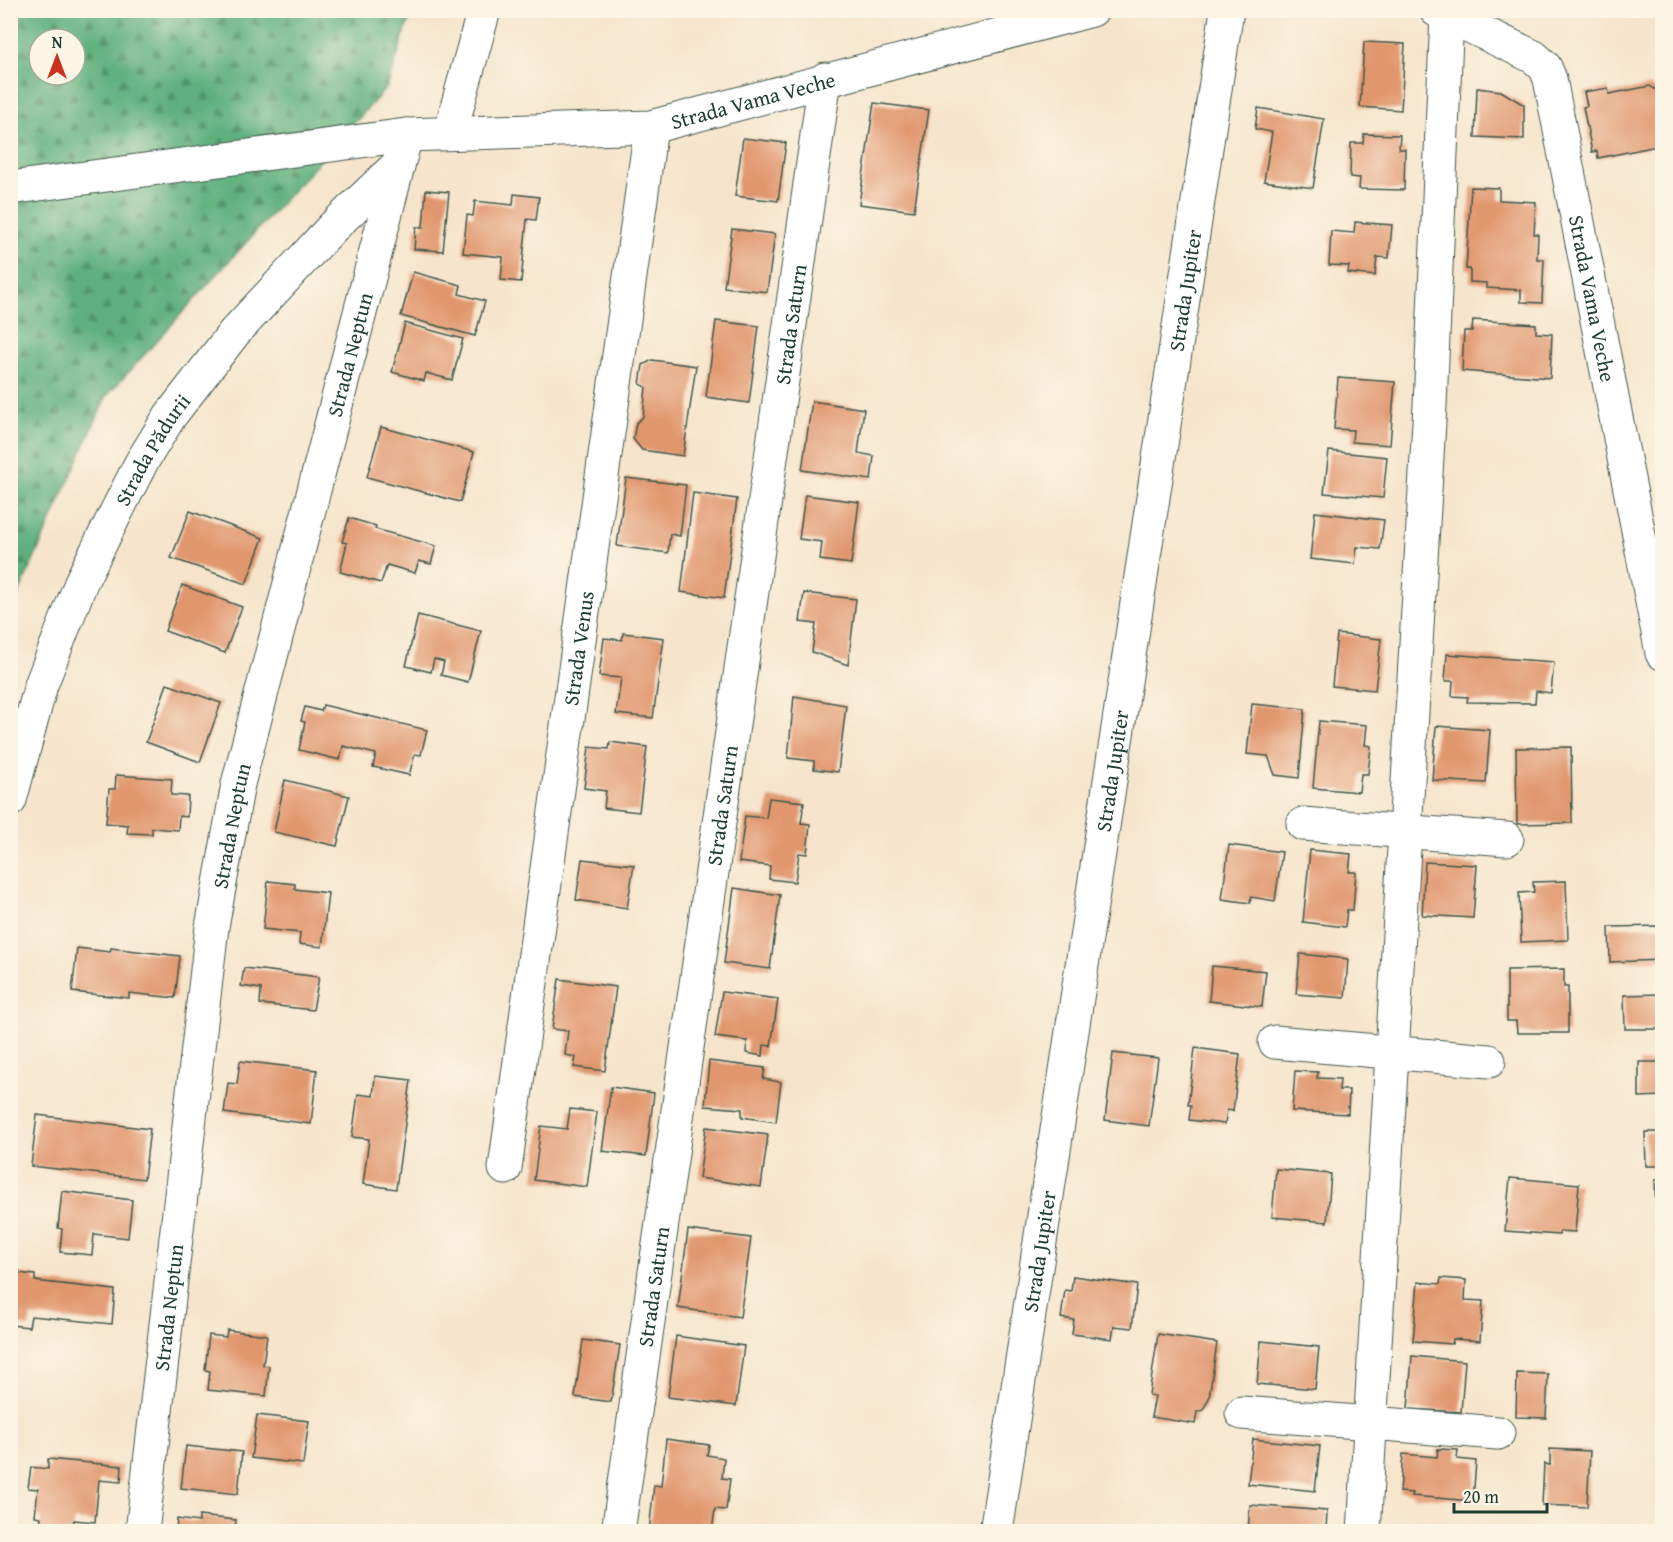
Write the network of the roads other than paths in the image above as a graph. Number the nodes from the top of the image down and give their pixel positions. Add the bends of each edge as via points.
1 (484, 10) edge
2 (1092, 10) edge
3 (1227, 10) edge
4 (1442, 13) edge
5 (825, 79) junction
6 (651, 127) junction
7 (450, 133) junction
8 (402, 150) junction
9 (10, 188) edge
10 (1662, 653) edge
11 (10, 800) edge
12 (1303, 824) dead end
13 (1403, 832) junction
14 (1507, 839) dead end
15 (1275, 1042) dead end
16 (1391, 1052) junction
17 (1489, 1061) dead end
18 (505, 1168) dead end
19 (1242, 1413) dead end
20 (1371, 1424) junction
21 (1498, 1433) dead end
22 (142, 1532) edge
23 (618, 1532) edge
24 (996, 1532) edge
25 (1364, 1532) edge

1 - 7 street
2 - 5 street, Strada Vama Veche
3 - 24 street, Strada Jupiter
4 - 10 street, Strada Vama Veche via 1534,57 1545,67 1550,79
4 - 13 street via 1430,405
5 - 6 street, Strada Vama Veche
5 - 23 street, Strada Saturn
6 - 7 street, Strada Vama Veche
6 - 18 street, Strada Venus
7 - 8 street, Strada Vama Veche
8 - 9 street, Strada Vama Veche
8 - 11 street, Strada Pădurii via 234,333 170,416 147,453 78,591 41,685
8 - 22 street, Strada Neptun via 244,761 223,858
12 - 13 street
13 - 14 street
13 - 16 street
15 - 16 street
16 - 17 street
16 - 20 street
19 - 20 street
20 - 21 street
20 - 25 street

